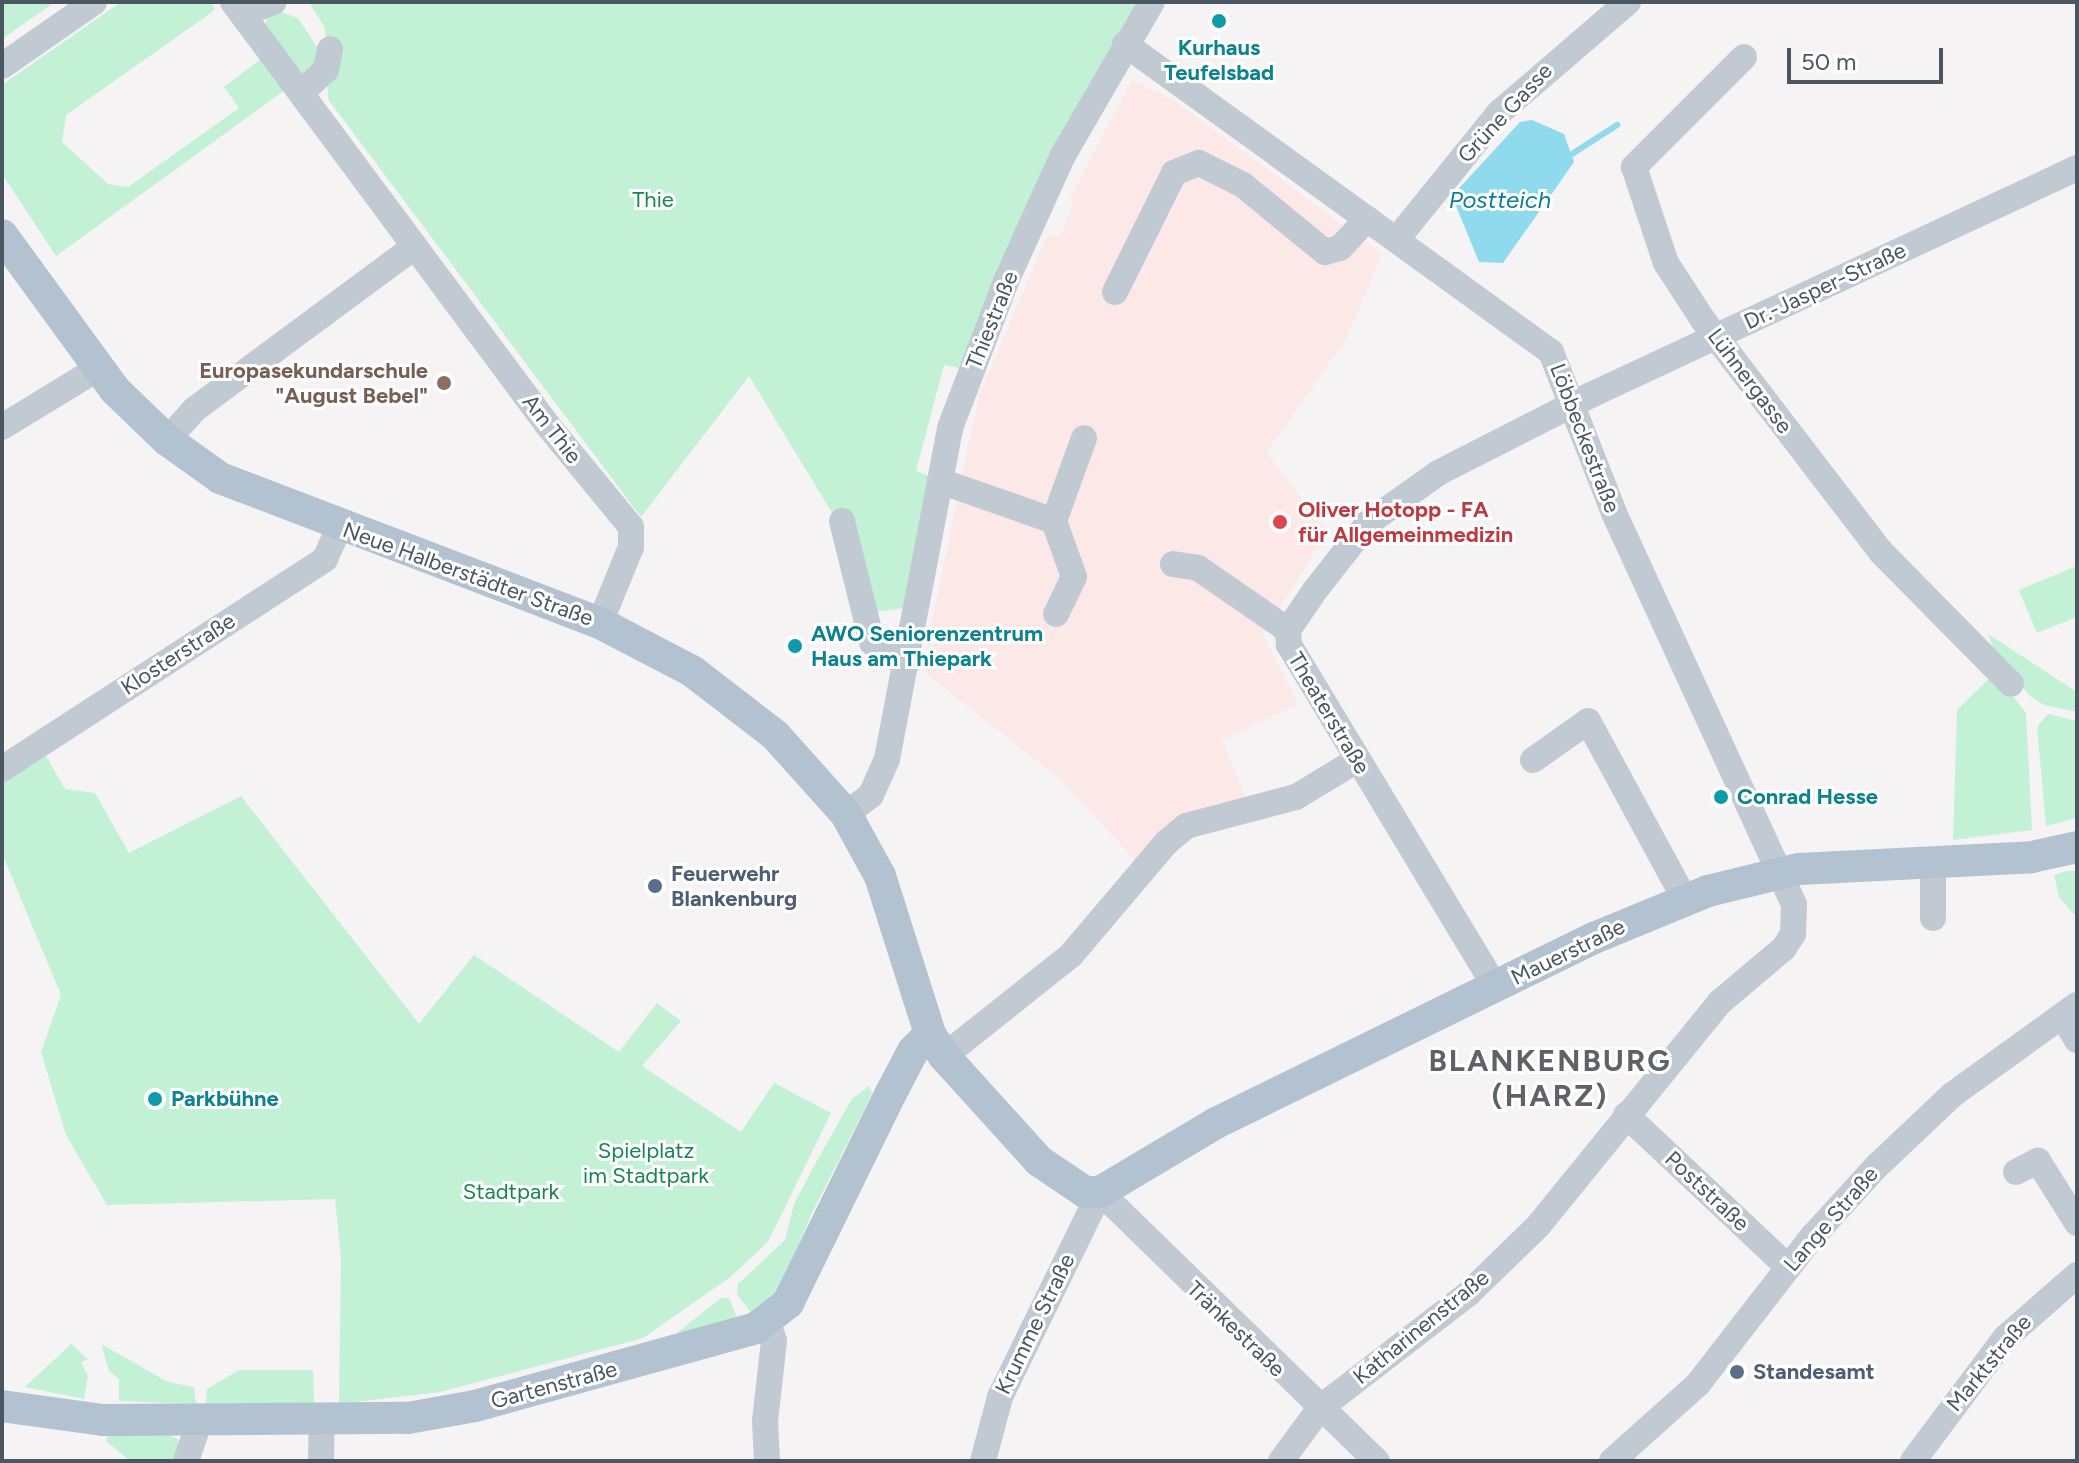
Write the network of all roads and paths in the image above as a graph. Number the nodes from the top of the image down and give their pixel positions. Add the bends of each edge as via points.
1 (94, 2) edge
2 (274, 2) edge
3 (1152, 2) edge
4 (1628, 2) edge
5 (238, 8) edge
6 (1125, 44) junction
7 (330, 49) dead end
8 (1744, 57) dead end
9 (2, 66) edge
10 (301, 93) junction
11 (2077, 168) edge
12 (1367, 219) junction
13 (2, 235) edge
14 (1397, 239) junction
15 (414, 247) junction
16 (1115, 292) dead end
17 (1716, 336) junction
18 (97, 369) junction
19 (1574, 406) junction
20 (2, 427) edge
21 (1084, 438) dead end
22 (167, 440) junction
23 (940, 481) junction
24 (842, 521) dead end
25 (1054, 521) junction
26 (340, 526) junction
27 (1173, 564) dead end
28 (1056, 614) dead end
29 (600, 623) junction
30 (1288, 630) junction
31 (906, 665) junction
32 (2011, 684) dead end
33 (1357, 760) junction
34 (1533, 760) dead end
35 (2, 769) edge
36 (846, 814) junction
37 (2077, 847) edge
38 (1933, 863) junction
39 (1778, 872) junction
40 (1685, 900) junction
41 (1933, 918) dead end
42 (1496, 988) junction
43 (2070, 1011) edge
44 (944, 1039) junction
45 (2077, 1040) edge
46 (1626, 1115) junction
47 (2016, 1172) dead end
48 (1100, 1192) junction
49 (2077, 1223) edge
50 (1788, 1267) junction
51 (2077, 1275) edge
52 (768, 1323) junction
53 (2, 1406) edge
54 (1320, 1408) junction
55 (322, 1422) junction
56 (199, 1423) junction
57 (186, 1461) edge
58 (321, 1461) edge
59 (767, 1461) edge
60 (983, 1461) edge
61 (1281, 1461) edge
62 (1377, 1461) edge
63 (1612, 1461) edge
64 (1913, 1461) edge

1 - 9 street
2 - 5 street
3 - 6 street, Thiestraße
4 - 14 street, Grüne Gasse via 1500,112
5 - 10 street, Am Thie
6 - 12 street, Löbbeckestraße
6 - 23 street, Thiestraße via 1062,157 1007,279 950,428
7 - 10 street via 326,70
8 - 17 street, Lühnergasse via 1634,167 1666,263
10 - 15 street, Am Thie
11 - 17 street, Dr.-Jasper-Straße
12 - 14 street, Löbbeckestraße
12 - 16 street via 1340,248 1325,252 1243,185 1199,163 1174,173
13 - 18 main road, Neue Halberstädter Straße
14 - 19 street, Löbbeckestraße via 1551,352
15 - 22 street via 195,409
15 - 29 street, Am Thie via 631,527 631,547
17 - 19 street, Dr.-Jasper-Straße
17 - 32 street, Lühnergasse via 1881,552
18 - 20 street
18 - 22 main road, Neue Halberstädter Straße
19 - 30 street, Theaterstraße via 1438,473 1385,507 1349,544
19 - 39 street, Löbbeckestraße via 1602,486
21 - 25 street
22 - 26 main road, Neue Halberstädter Straße via 222,479
23 - 25 street
23 - 31 street, Thiestraße
24 - 31 street via 872,642
25 - 28 street via 1074,577
26 - 29 main road, Neue Halberstädter Straße via 509,584
26 - 35 street, Klosterstraße via 325,559
27 - 30 street via 1198,568
29 - 36 main road, Neue Halberstädter Straße via 692,671 746,711 775,735
30 - 33 street, Theaterstraße via 1300,667
31 - 36 street, Thiestraße via 887,759 871,795
33 - 42 street, Theaterstraße
33 - 44 street via 1296,797 1186,826 1071,955
34 - 40 street via 1588,721
36 - 44 main road, Neue Halberstädter Straße via 888,896
37 - 38 main road, Mauerstraße via 2032,857
38 - 39 main road, Mauerstraße
38 - 41 street
39 - 40 main road, Mauerstraße
39 - 46 street, Katharinenstraße via 1794,904 1795,921 1784,948 1720,1002
40 - 42 main road, Mauerstraße via 1603,933
42 - 48 main road, Mauerstraße via 1216,1123
43 - 45 street
43 - 50 street, Lange Straße via 1942,1104 1877,1166
44 - 48 main road, Neue Halberstädter Straße via 975,1095 1039,1161 1072,1186
44 - 52 main road via 913,1051 797,1289
46 - 50 street, Poststraße
46 - 54 street, Katharinenstraße via 1539,1225 1468,1294
47 - 49 street via 2038,1161
48 - 54 street, Tränkestraße
48 - 60 street, Krumme Straße via 1000,1397
50 - 63 street, Lange Straße via 1698,1384
51 - 64 street, Marktstraße via 2005,1338
52 - 55 main road, Gartenstraße via 686,1351 475,1406 408,1418
52 - 59 street via 774,1341 765,1421
53 - 56 main road, Gartenstraße via 103,1420
54 - 61 street, Katharinenstraße
54 - 62 street, Tränkestraße
55 - 56 main road, Gartenstraße
55 - 58 street
56 - 57 street

